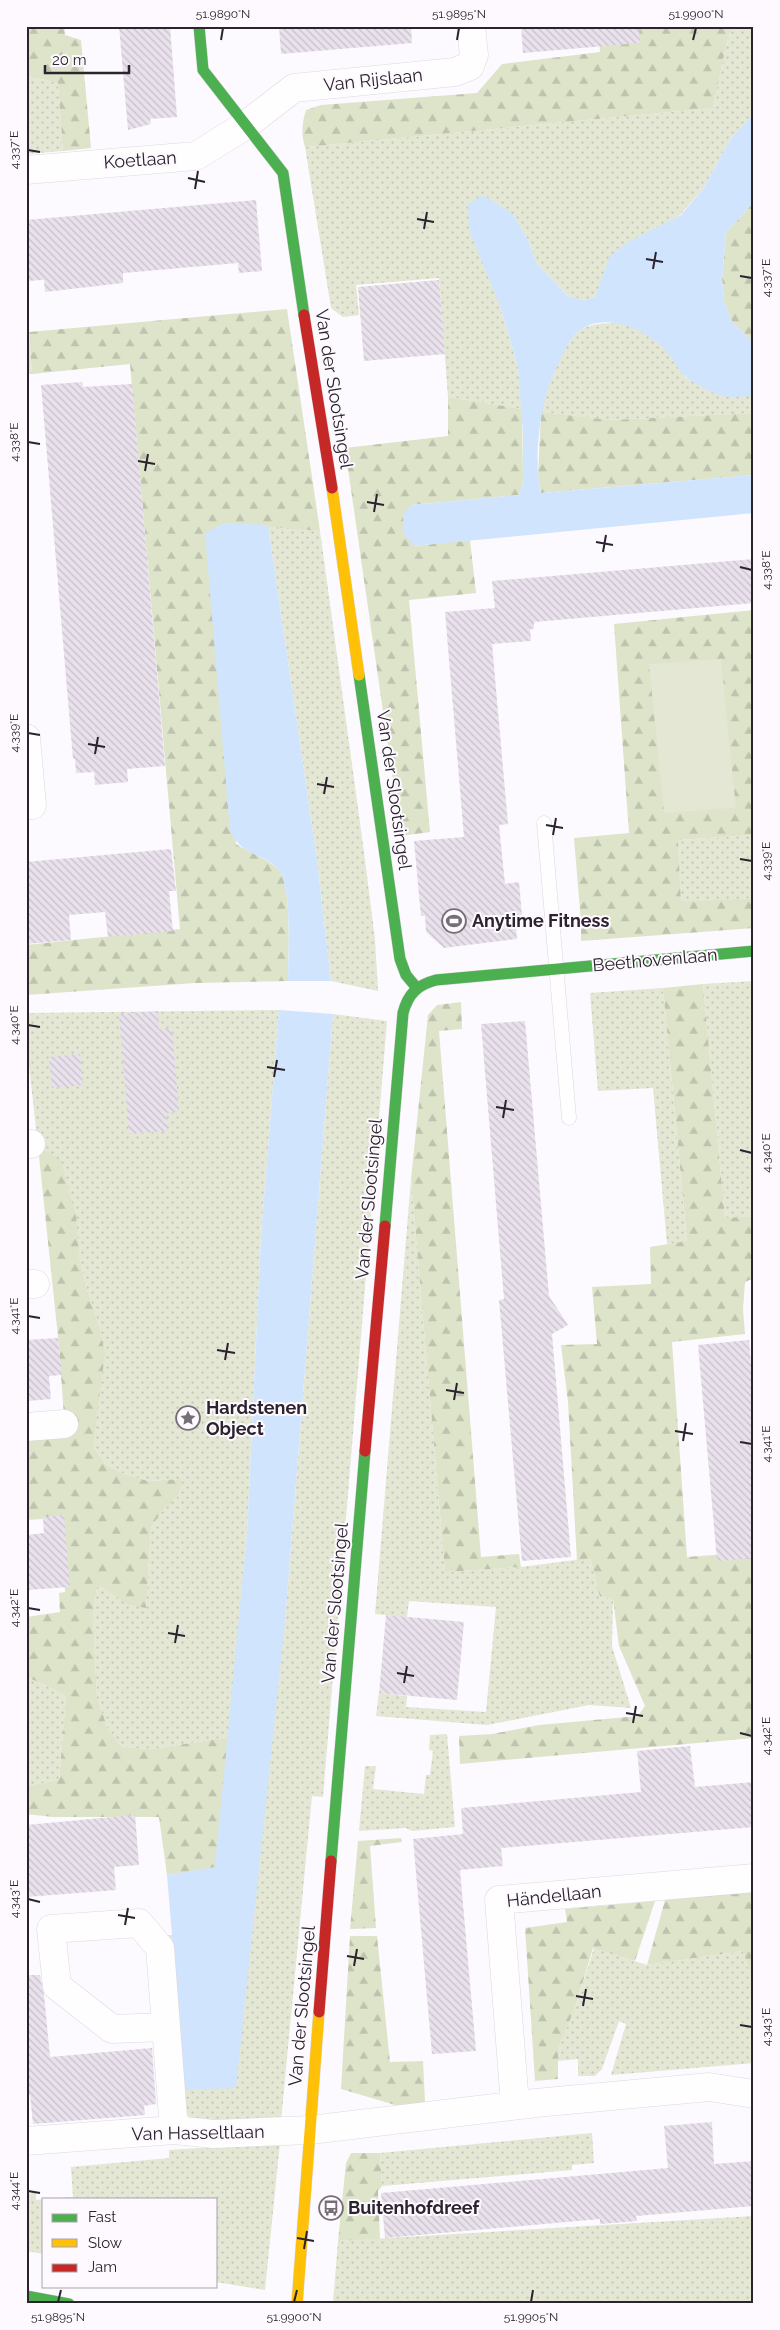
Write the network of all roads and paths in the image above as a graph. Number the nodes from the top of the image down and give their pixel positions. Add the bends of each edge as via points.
1 (199, 26) edge
2 (471, 26) edge
3 (246, 125) junction
4 (26, 170) edge
5 (26, 738) edge
6 (26, 805) edge
7 (544, 823) dead end
8 (754, 951) edge
9 (557, 969) junction
10 (416, 987) junction
11 (569, 1118) dead end
12 (64, 1424) dead end
13 (26, 1427) edge
14 (754, 1878) edge
15 (165, 2027) junction
16 (754, 2094) edge
17 (515, 2105) junction
18 (174, 2130) junction
19 (310, 2130) junction
20 (26, 2141) edge
21 (26, 2296) edge
22 (69, 2304) edge
23 (297, 2304) edge

1 - 3 street, Van der Slootsingel via 203,70
2 - 3 street, Van Rijslaan via 474,54 470,66 455,72 294,88
3 - 4 street, Koetlaan via 196,156
3 - 10 street, Van der Slootsingel via 283,173 326,444 400,959 406,975
5 - 6 street via 32,804
7 - 9 lane
8 - 9 street, Beethovenlaan
9 - 10 street, Beethovenlaan via 436,980
9 - 11 lane
10 - 19 street, Van der Slootsingel via 406,999 403,1013
12 - 13 street
14 - 17 street, Händellaan via 498,1900
15 - 15 street via 112,2029 57,1986 51,1928 139,1923 160,1948
15 - 18 street
16 - 17 street via 709,2087
17 - 19 street
18 - 19 street, Van Hasseltlaan via 214,2134
18 - 20 street, Van Hasseltlaan
19 - 23 street, Van der Slootsingel
21 - 22 street

